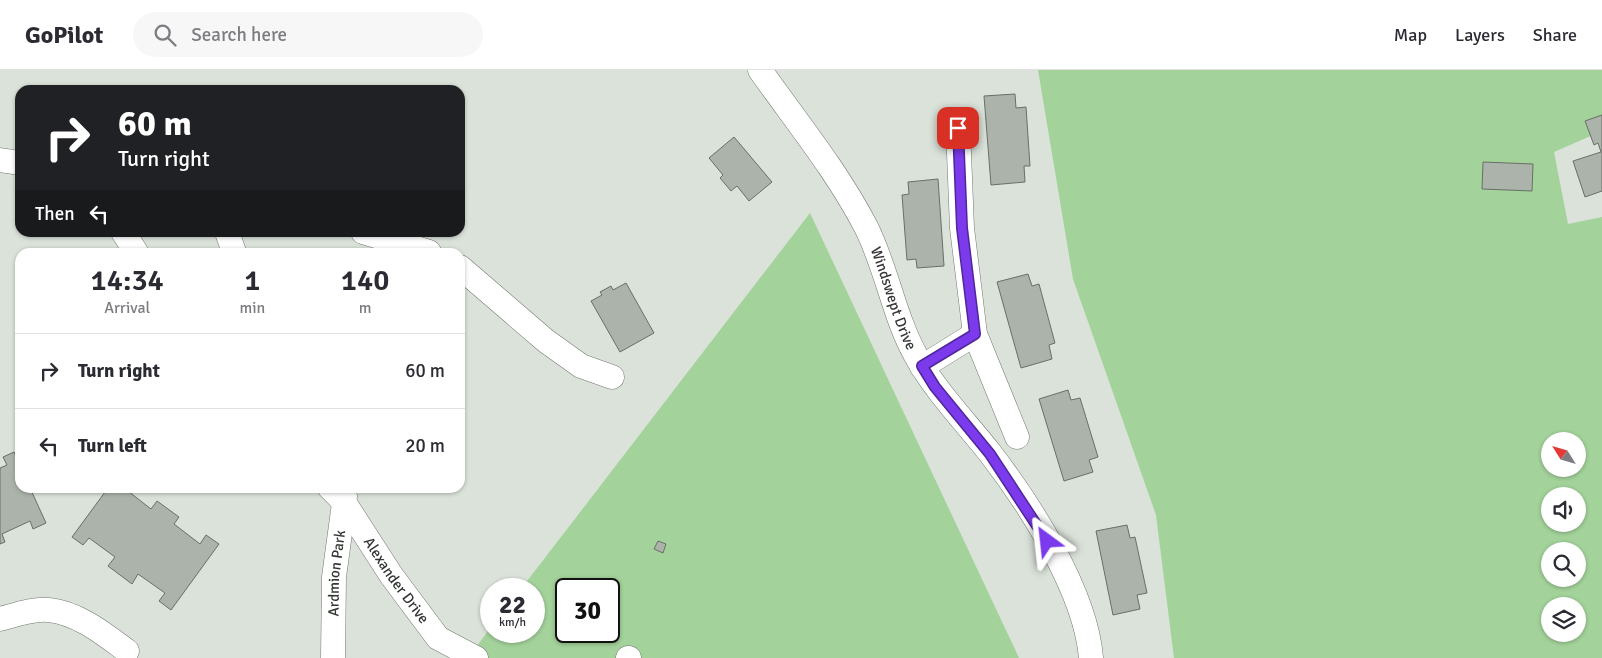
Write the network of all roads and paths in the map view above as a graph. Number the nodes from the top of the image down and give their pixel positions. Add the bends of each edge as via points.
1 (760, 70) edge
2 (958, 128) dead end
3 (0, 160) edge
4 (15, 162) edge
5 (126, 237) edge
6 (379, 237) edge
7 (133, 248) edge
8 (415, 248) edge
9 (465, 271) edge
10 (975, 334) junction
11 (922, 366) junction
12 (612, 377) dead end
13 (1017, 438) dead end
14 (340, 493) edge
15 (341, 493) edge
16 (0, 620) edge
17 (127, 651) dead end
18 (334, 658) edge
19 (476, 658) edge
20 (1091, 658) edge

1 - 11 street, Windswept Drive via 846,190 867,228
2 - 10 street via 962,228
3 - 4 street
5 - 7 street
6 - 8 street
9 - 12 street via 546,341 582,366
10 - 11 street
10 - 13 street
11 - 20 street, Windswept Drive via 935,387 990,454 1039,526 1071,586 1089,636
14 - 18 street, Ardmion Park via 334,578
15 - 19 street, Alexander Drive via 390,576 438,638
16 - 17 street via 48,610 75,617

